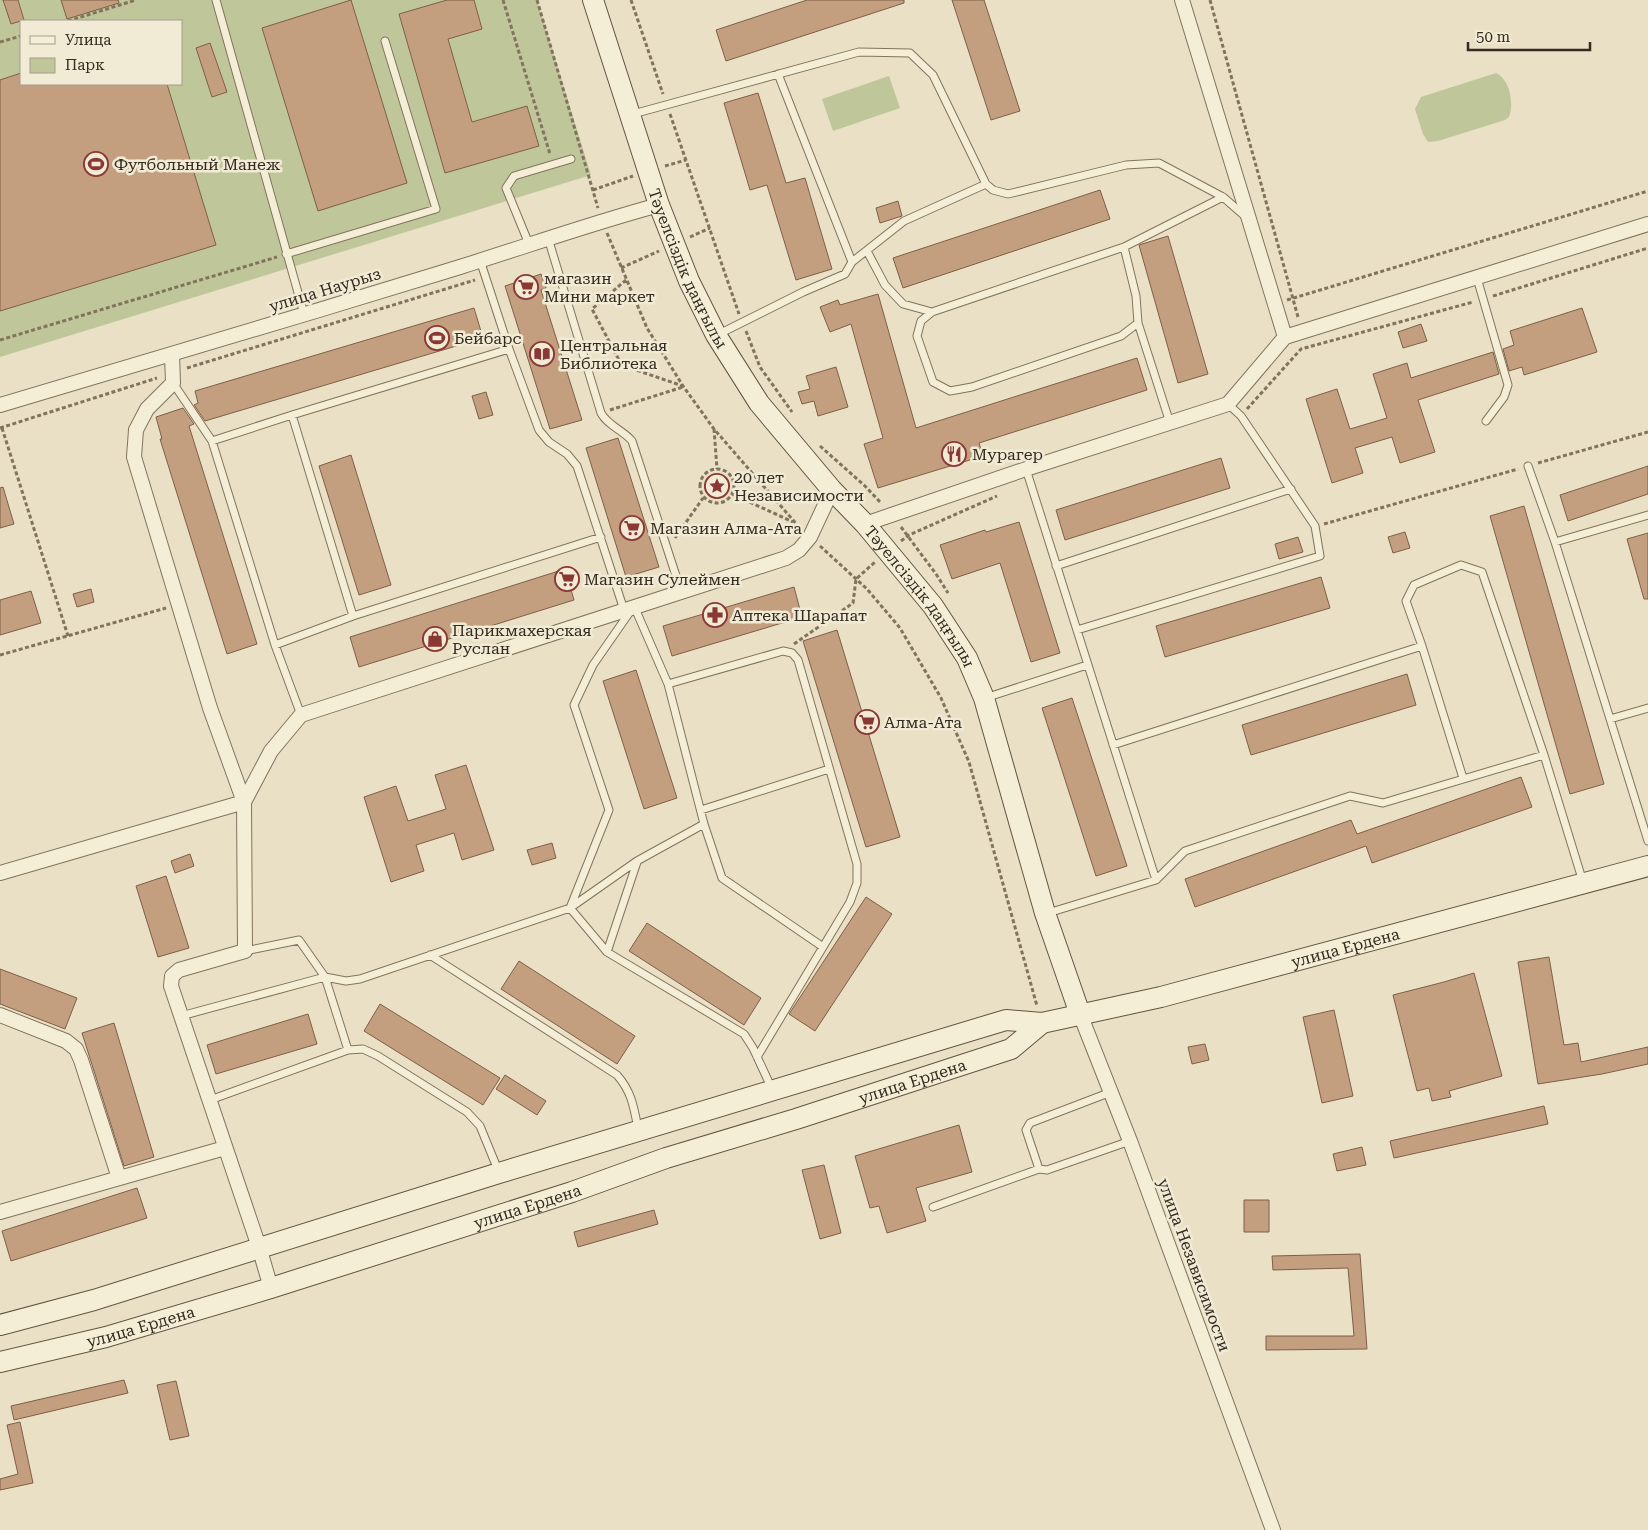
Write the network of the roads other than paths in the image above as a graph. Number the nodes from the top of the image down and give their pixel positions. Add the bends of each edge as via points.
1 (216, 0) edge
2 (1182, 0) edge
3 (599, 1) edge
4 (385, 41) dead end
5 (778, 74) junction
6 (630, 115) junction
7 (570, 159) dead end
8 (986, 184) junction
9 (1223, 197) junction
10 (659, 204) junction
11 (1249, 220) junction
12 (1648, 224) edge
13 (548, 238) junction
14 (529, 244) junction
15 (1124, 247) junction
16 (866, 251) junction
17 (286, 254) junction
18 (480, 260) junction
19 (852, 262) junction
20 (1477, 278) junction
21 (932, 312) junction
22 (304, 314) junction
23 (1138, 324) junction
24 (716, 335) junction
25 (1285, 337) junction
26 (509, 349) junction
27 (172, 355) junction
28 (173, 378) junction
29 (1228, 404) junction
30 (0, 405) edge
31 (292, 415) junction
32 (1486, 421) dead end
33 (1170, 423) junction
34 (212, 441) junction
35 (1528, 466) road end
36 (1026, 470) junction
37 (1291, 489) junction
38 (832, 490) junction
39 (1648, 515) edge
40 (866, 524) junction
41 (600, 537) junction
42 (1555, 542) junction
43 (1056, 566) junction
44 (681, 591) junction
45 (629, 608) junction
46 (354, 616) junction
47 (1077, 630) junction
48 (275, 645) junction
49 (1422, 646) junction
50 (1087, 665) junction
51 (668, 684) junction
52 (984, 698) junction
53 (1648, 708) edge
54 (300, 714) junction
55 (1610, 719) junction
56 (1113, 745) junction
57 (1544, 755) junction
58 (829, 769) junction
59 (1463, 778) junction
60 (244, 802) junction
61 (701, 810) junction
62 (704, 824) junction
63 (1648, 841) edge
64 (637, 861) junction
65 (1648, 866) edge
66 (0, 873) edge
67 (1156, 880) junction
68 (1584, 884) junction
69 (570, 908) junction
70 (1046, 913) junction
71 (823, 947) junction
72 (245, 951) junction
73 (607, 952) junction
74 (430, 955) junction
75 (325, 977) junction
76 (1080, 1014) junction
77 (0, 1015) edge
78 (181, 1016) junction
79 (1042, 1023) junction
80 (348, 1050) junction
81 (757, 1057) junction
82 (773, 1090) junction
83 (1111, 1092) junction
84 (210, 1100) junction
85 (639, 1131) junction
86 (1130, 1141) junction
87 (225, 1148) junction
88 (1038, 1169) junction
89 (499, 1173) junction
90 (119, 1178) junction
91 (933, 1207) dead end
92 (0, 1212) edge
93 (260, 1247) junction
94 (271, 1288) junction
95 (0, 1325) edge
96 (0, 1362) edge
97 (1272, 1530) edge

1 - 17 lane
2 - 11 street
3 - 6 street, Тәуелсіздік даңғылы
4 - 17 lane via 436,209
5 - 6 lane
5 - 8 lane via 859,52 910,53 932,75
5 - 19 lane
6 - 10 street, Тәуелсіздік даңғылы
7 - 14 lane via 514,176 506,188
8 - 9 lane via 993,190 1008,194 1126,166 1159,163
8 - 16 lane via 904,221
9 - 11 lane
9 - 15 lane
10 - 13 street, улица Наурыз
10 - 24 street, Тәуелсіздік даңғылы via 689,281
11 - 25 street
12 - 20 street
13 - 14 street, улица Наурыз
13 - 44 lane via 601,413 632,441
14 - 18 street, улица Наурыз
15 - 21 lane
15 - 23 lane via 1136,296
16 - 19 lane
16 - 21 lane via 885,285 903,304
17 - 22 lane
18 - 22 street, улица Наурыз
18 - 26 lane
19 - 24 lane via 845,274
20 - 25 street
20 - 32 lane via 1508,385 1504,397
21 - 23 lane via 921,321 917,336 933,382 950,391 972,387 1121,336
22 - 27 street, улица Наурыз
23 - 33 lane
24 - 38 street, Тәуелсіздік даңғылы via 759,403
25 - 29 street
26 - 31 lane
26 - 41 lane via 539,430 578,466
27 - 28 street
27 - 30 street, улица Наурыз
28 - 34 lane
28 - 60 street via 147,409 136,430 134,457 210,708
29 - 33 street
29 - 37 lane via 1241,416
31 - 34 lane
31 - 46 lane
33 - 36 street
34 - 48 lane
35 - 42 lane
36 - 40 street
36 - 43 lane
37 - 43 lane
37 - 47 lane via 1315,526 1320,556
38 - 40 street, Тәуелсіздік даңғылы
38 - 44 street via 810,537 799,550 786,558
39 - 42 lane
40 - 52 street, Тәуелсіздік даңғылы via 933,606 967,658
41 - 45 lane
41 - 46 lane
42 - 55 lane
43 - 47 lane
44 - 45 street
45 - 51 lane
45 - 54 street
45 - 69 lane via 593,665 574,705 609,810
46 - 48 lane
47 - 50 lane
48 - 54 lane
49 - 56 lane
49 - 57 lane via 1406,601 1414,584 1460,565 1482,572
49 - 59 lane
50 - 52 lane
50 - 56 lane
51 - 58 lane via 783,651 792,653 798,660
51 - 61 lane
52 - 70 street, Тәуелсіздік даңғылы
53 - 55 lane
54 - 60 street via 271,751
55 - 63 lane
56 - 67 lane
57 - 59 lane
57 - 68 lane
58 - 61 lane
58 - 71 lane via 857,864 857,883 850,902
59 - 67 lane via 1384,803 1350,796 1185,851
60 - 66 street
60 - 72 street
61 - 62 lane
62 - 64 lane
62 - 71 lane via 722,878
64 - 69 lane
64 - 73 lane
65 - 68 street, улица Ердена
67 - 70 lane
68 - 76 street, улица Ердена via 1161,997
69 - 73 lane
69 - 74 lane
70 - 76 street, Тәуелсіздік даңғылы
71 - 81 lane
72 - 75 lane via 299,940
72 - 78 street via 179,970 172,976 171,986
73 - 81 lane via 744,1034
74 - 75 lane via 360,979 346,981
74 - 85 lane via 618,1076 631,1097
75 - 78 lane
75 - 80 lane
76 - 79 street, улица Ердена
76 - 83 street, улица Независимости
77 - 90 street via 66,1041 76,1049
78 - 84 street
79 - 82 street, улица Ердена via 1006,1020
79 - 94 street, улица Ердена via 1011,1050 666,1158 572,1192
80 - 84 lane
80 - 89 lane via 363,1049 378,1056 467,1112 480,1126
81 - 82 lane
82 - 85 street, улица Ердена
83 - 86 street, улица Независимости
83 - 88 lane via 1030,1123 1026,1130
84 - 87 street
85 - 89 street, улица Ердена
86 - 88 lane via 1047,1170
86 - 97 street, улица Независимости
87 - 90 street
87 - 93 street
88 - 91 lane
89 - 93 street, улица Ердена
90 - 92 street
93 - 94 street
93 - 95 street, улица Ердена via 94,1300
94 - 96 street, улица Ердена via 106,1337

